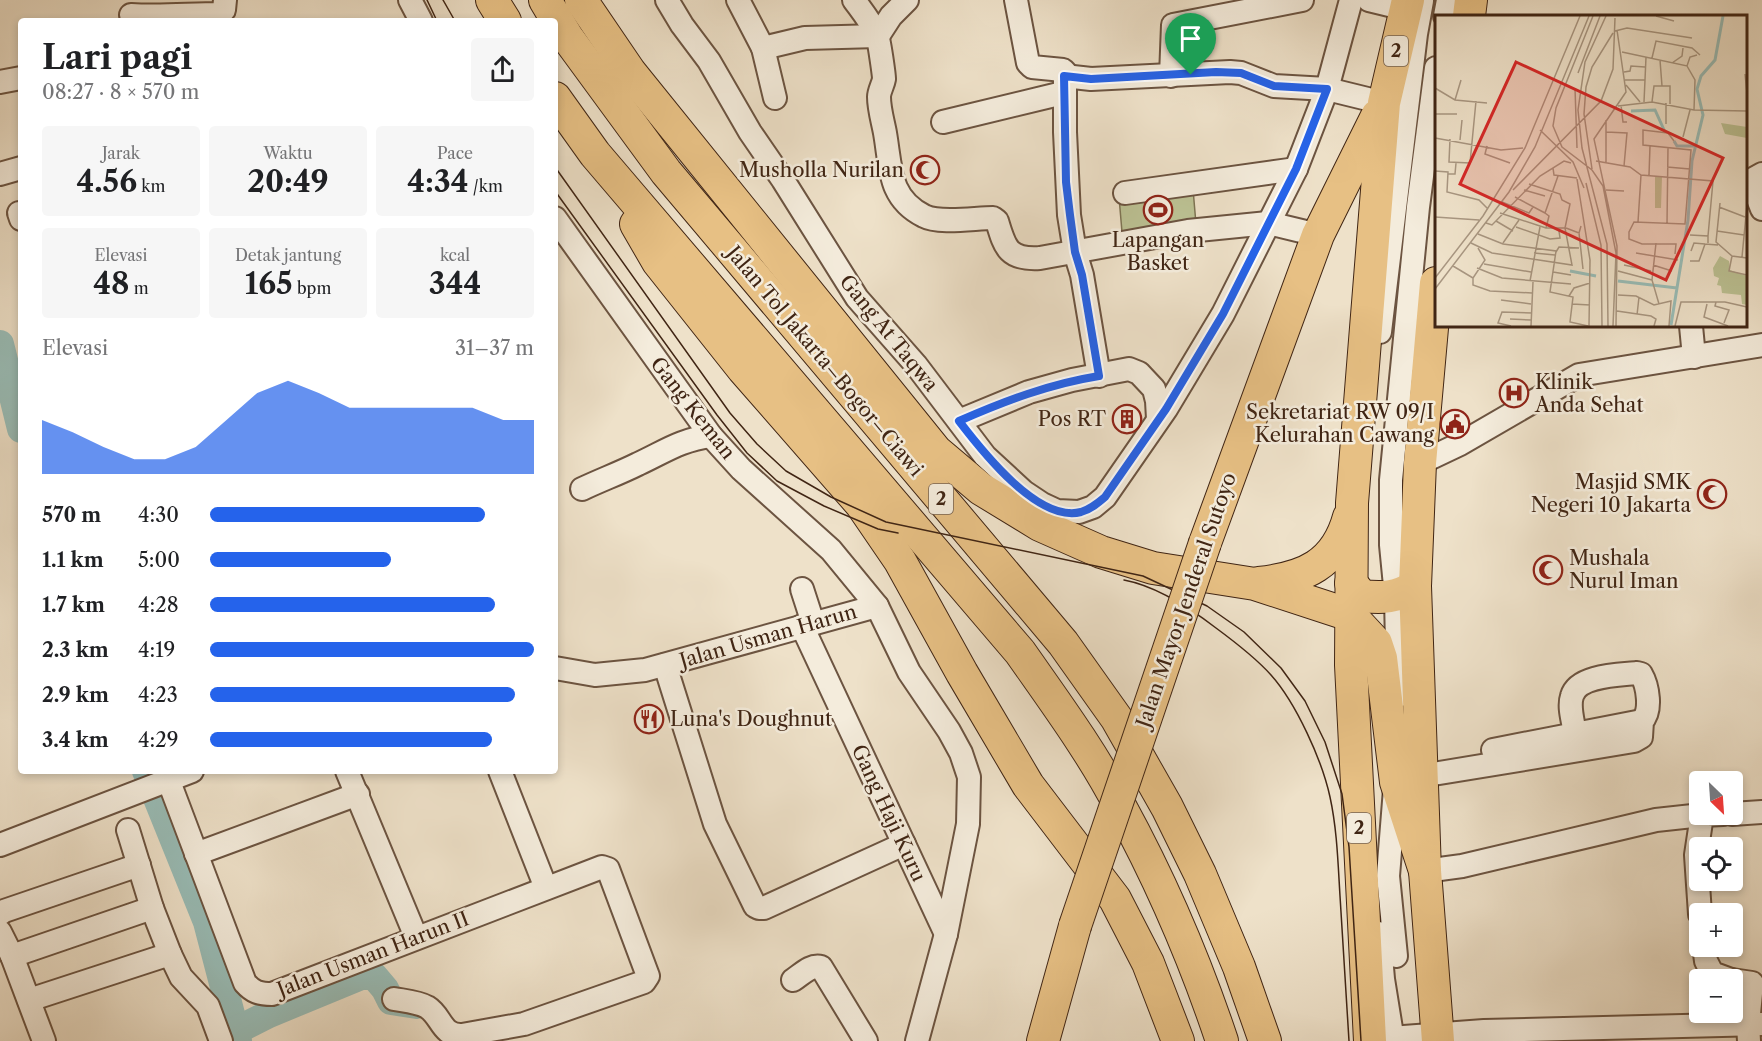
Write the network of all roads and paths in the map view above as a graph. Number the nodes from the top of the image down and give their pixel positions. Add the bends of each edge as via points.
1 (225, 0) edge
2 (410, 0) edge
3 (492, 0) edge
4 (545, 0) edge
5 (581, 0) edge
6 (668, 0) edge
7 (738, 0) edge
8 (854, 0) edge
9 (907, 0) edge
10 (1016, 0) edge
11 (1302, 0) edge
12 (1351, 0) edge
13 (1369, 0) edge
14 (1448, 0) edge
15 (1471, 0) edge
16 (1412, 3) edge
17 (129, 12) edge
18 (1445, 15) edge
19 (1469, 15) edge
20 (419, 18) edge
21 (503, 18) edge
22 (556, 18) edge
23 (558, 22) edge
24 (878, 36) junction
25 (763, 48) junction
26 (1171, 76) junction
27 (18, 79) edge
28 (0, 82) edge
29 (1435, 83) edge
30 (1064, 85) junction
31 (1327, 89) junction
32 (775, 98) dead end
33 (558, 102) edge
34 (1384, 103) junction
35 (944, 122) dead end
36 (595, 154) junction
37 (18, 169) edge
38 (1296, 169) junction
39 (0, 174) edge
40 (1762, 174) edge
41 (1125, 193) dead end
42 (1762, 209) edge
43 (558, 222) edge
44 (1268, 223) junction
45 (1318, 235) junction
46 (1075, 252) junction
47 (1434, 322) edge
48 (1691, 327) edge
49 (1762, 345) edge
50 (1694, 357) junction
51 (1099, 376) junction
52 (1158, 419) junction
53 (959, 421) junction
54 (711, 436) junction
55 (1420, 463) junction
56 (582, 489) dead end
57 (1352, 503) junction
58 (1255, 584) junction
59 (802, 589) dead end
60 (1406, 591) junction
61 (1356, 605) junction
62 (877, 606) junction
63 (807, 625) junction
64 (665, 665) junction
65 (558, 669) edge
66 (1642, 721) junction
67 (1575, 735) junction
68 (1413, 773) junction
69 (182, 774) edge
70 (348, 774) edge
71 (501, 774) edge
72 (159, 781) edge
73 (358, 794) junction
74 (1762, 812) edge
75 (1743, 813) edge
76 (1689, 816) edge
77 (1700, 825) edge
78 (128, 830) dead end
79 (904, 844) junction
80 (0, 845) edge
81 (196, 854) junction
82 (138, 865) junction
83 (1425, 871) junction
84 (546, 888) junction
85 (1699, 903) edge
86 (152, 908) junction
87 (0, 914) edge
88 (0, 932) edge
89 (946, 934) junction
90 (416, 938) junction
91 (170, 954) junction
92 (12, 956) junction
93 (1705, 957) edge
94 (793, 980) dead end
95 (1744, 981) edge
96 (394, 999) dead end
97 (29, 1000) junction
98 (1753, 1030) edge
99 (1547, 1035) edge
100 (1438, 1037) edge
101 (1390, 1039) edge
102 (44, 1041) edge
103 (221, 1041) edge
104 (866, 1041) edge
105 (917, 1041) edge
106 (1043, 1041) edge
107 (1179, 1041) edge
108 (1222, 1041) edge
109 (1265, 1041) edge

1 - 17 street via 220,14 157,17
2 - 20 street
3 - 21 highway
4 - 22 highway, Jalan Tol Jakarta–Bogor–Ciawi / 2
5 - 58 highway via 637,81 936,451 981,489 1040,525 1101,552 1153,568
6 - 53 street, Gang At Taqwa via 857,298
7 - 25 street
8 - 24 street
9 - 24 street via 891,15
10 - 30 street via 1028,63 1032,67 1063,70
11 - 26 street via 1173,25
12 - 31 street, Gang At Taqwa
13 - 16 street
14 - 18 street
15 - 19 highway
16 - 34 highway, Jalan Mayor Jenderal Sutoyo / 2
16 - 61 street via 1416,34 1377,360
23 - 109 highway, Jalan Tol Jakarta–Bogor–Ciawi / 2 via 666,172 1063,643 1117,719 1200,874
24 - 25 street via 805,38
24 - 46 street via 884,79 879,97 888,161 896,188 908,204 932,219 993,218 1008,250 1023,259
25 - 32 street
26 - 30 street via 1091,79
26 - 31 street via 1230,72 1274,86
27 - 28 street
29 - 60 street via 1418,207 1391,480 1391,545
30 - 35 street
30 - 46 street via 1066,182
31 - 34 street
31 - 38 street, Gang At Taqwa
33 - 36 highway, Jalan Tol Jakarta–Bogor–Ciawi / 2
34 - 45 highway, Jalan Mayor Jenderal Sutoyo
34 - 57 highway, Jalan Mayor Jenderal Sutoyo / 2
36 - 107 highway via 658,262 743,369 861,504 900,561 1028,785 1115,899 1148,963
36 - 108 highway, Jalan Tol Jakarta–Bogor–Ciawi / 2 via 1020,652 1119,804 1171,906
37 - 39 street
38 - 41 street
38 - 44 street, Gang At Taqwa
40 - 42 street via 1753,179
43 - 54 street, Gang Keman
44 - 45 street
44 - 46 street via 1188,231
44 - 52 street, Gang At Taqwa via 1223,314
45 - 106 highway, Jalan Mayor Jenderal Sutoyo, bridge via 1205,543 1075,926
46 - 51 street
47 - 55 highway
48 - 50 street
49 - 50 street
50 - 55 street via 1579,375
51 - 52 street via 1129,369 1139,373 1154,389
51 - 53 street via 1029,392
52 - 53 street, Gang At Taqwa via 1105,497 1079,512 1057,511 1024,492 985,456
54 - 56 street via 675,445
54 - 62 street, Gang Keman via 741,469 831,550
55 - 60 highway
57 - 58 highway via 1346,529 1321,564 1302,575
57 - 61 highway, Jalan Mayor Jenderal Sutoyo / 2
58 - 61 highway
59 - 63 street, Gang Haji Kuru
60 - 61 highway
60 - 68 highway
61 - 68 highway via 1382,658
61 - 101 highway, Jalan Mayor Jenderal Sutoyo / 2
62 - 63 street, Jalan Usman Harun
62 - 89 street, Jalan Usman Harun via 909,672 950,731 969,777 968,824
63 - 64 street, Jalan Usman Harun
63 - 79 street, Gang Haji Kuru
64 - 65 street, Jalan Usman Harun via 595,675
64 - 79 street via 715,824 755,906 764,908
66 - 67 street
66 - 67 street via 1648,710 1641,674 1606,676 1588,680 1575,690 1571,707
66 - 68 street via 1641,737 1634,741 1450,772
67 - 68 street
68 - 83 highway
68 - 101 street via 1388,876
69 - 72 street
70 - 73 street
71 - 84 street
72 - 80 street
72 - 81 street, Jalan Usman Harun II
73 - 81 street
73 - 90 street
74 - 75 street
76 - 83 street via 1656,820 1462,866
77 - 85 street via 1696,855
78 - 82 street
79 - 89 street, Gang Haji Kuru
81 - 90 street, Jalan Usman Harun II via 245,983 252,991 272,994
82 - 86 street
82 - 87 street
83 - 100 highway
84 - 90 street, Jalan Usman Harun II
84 - 96 street, Jalan Usman Harun II via 602,867 608,869 647,970 647,980 524,1024 455,1036 428,1008
86 - 91 street
86 - 92 street
88 - 92 street
89 - 105 street, Jalan Usman Harun
91 - 97 street
91 - 103 street via 181,978 208,1006
92 - 97 street
93 - 95 street via 1712,973
94 - 104 street via 811,967 821,967
95 - 98 street
97 - 102 street
98 - 99 street
99 - 100 street
100 - 101 street

